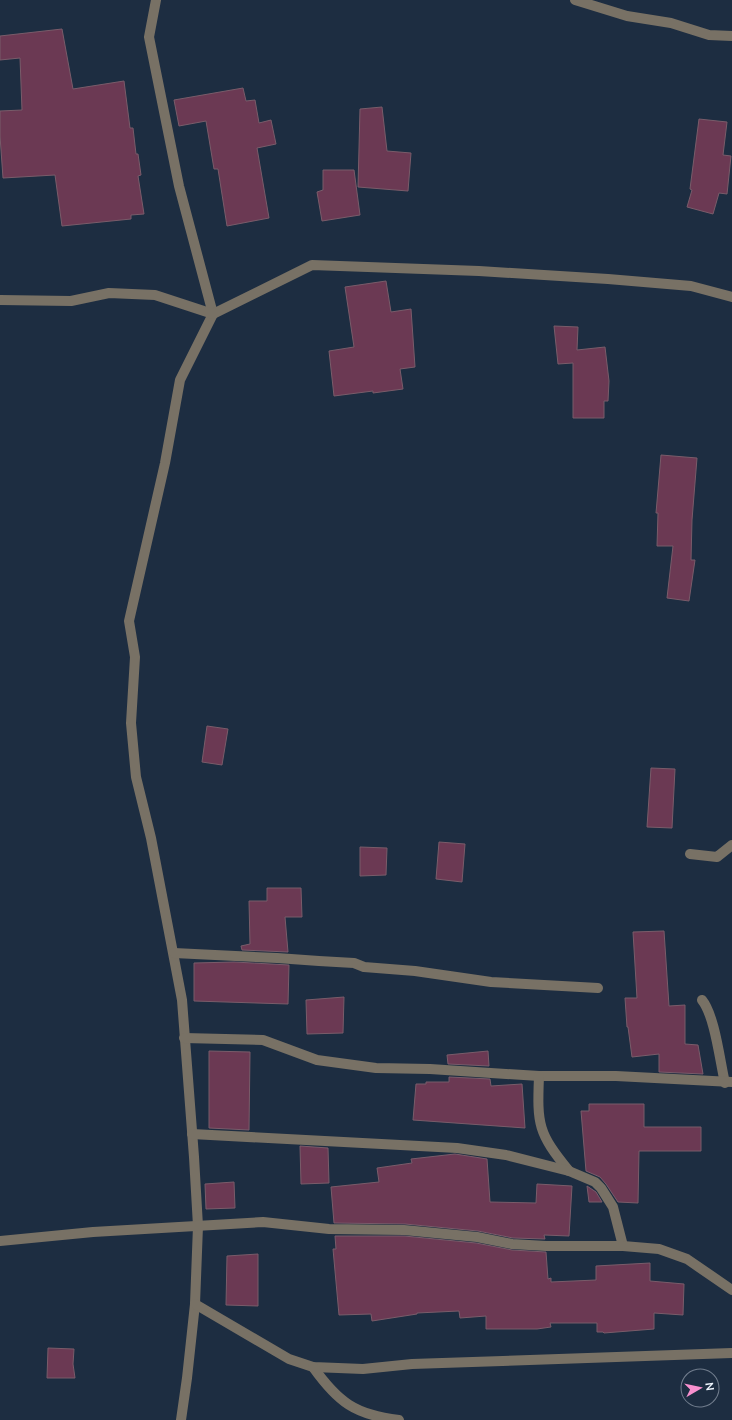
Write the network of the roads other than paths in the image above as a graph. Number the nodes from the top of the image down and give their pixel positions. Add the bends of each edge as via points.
1 (156, 0) edge
2 (575, 0) edge
3 (732, 36) edge
4 (732, 297) edge
5 (0, 300) edge
6 (213, 314) junction
7 (732, 845) edge
8 (690, 854) dead end
9 (174, 953) junction
10 (598, 988) dead end
11 (702, 1000) dead end
12 (184, 1038) junction
13 (539, 1076) junction
14 (729, 1082) edge
15 (192, 1134) junction
16 (570, 1171) junction
17 (198, 1226) junction
18 (0, 1241) edge
19 (623, 1246) junction
20 (732, 1290) edge
21 (195, 1304) junction
22 (732, 1353) edge
23 (313, 1367) junction
24 (181, 1420) edge
25 (399, 1420) edge

1 - 6 street via 149,37 179,186
2 - 3 street via 627,16 671,23 709,35
4 - 6 street via 691,286 608,279 312,265
5 - 6 street via 71,301 109,293 155,295
6 - 9 street via 180,380 165,464 129,621 135,657 131,723 136,777
7 - 8 street via 717,857
9 - 10 street via 354,963 364,967 415,971 491,982
9 - 12 street via 182,1000
11 - 14 street via 707,1007
12 - 13 street via 263,1040 316,1060 376,1068
12 - 15 street
13 - 14 street via 616,1076
13 - 16 street via 538,1108 542,1130 554,1152
15 - 16 street via 457,1148 506,1155
15 - 17 street
16 - 19 street via 595,1182 601,1188 613,1207
17 - 18 street via 92,1232
17 - 19 street via 263,1222 329,1229 404,1230 512,1244
17 - 21 street
19 - 20 street via 659,1249 687,1259
21 - 23 street via 289,1359
21 - 24 street
22 - 23 street via 412,1364 363,1369
23 - 25 street via 338,1398 367,1414

